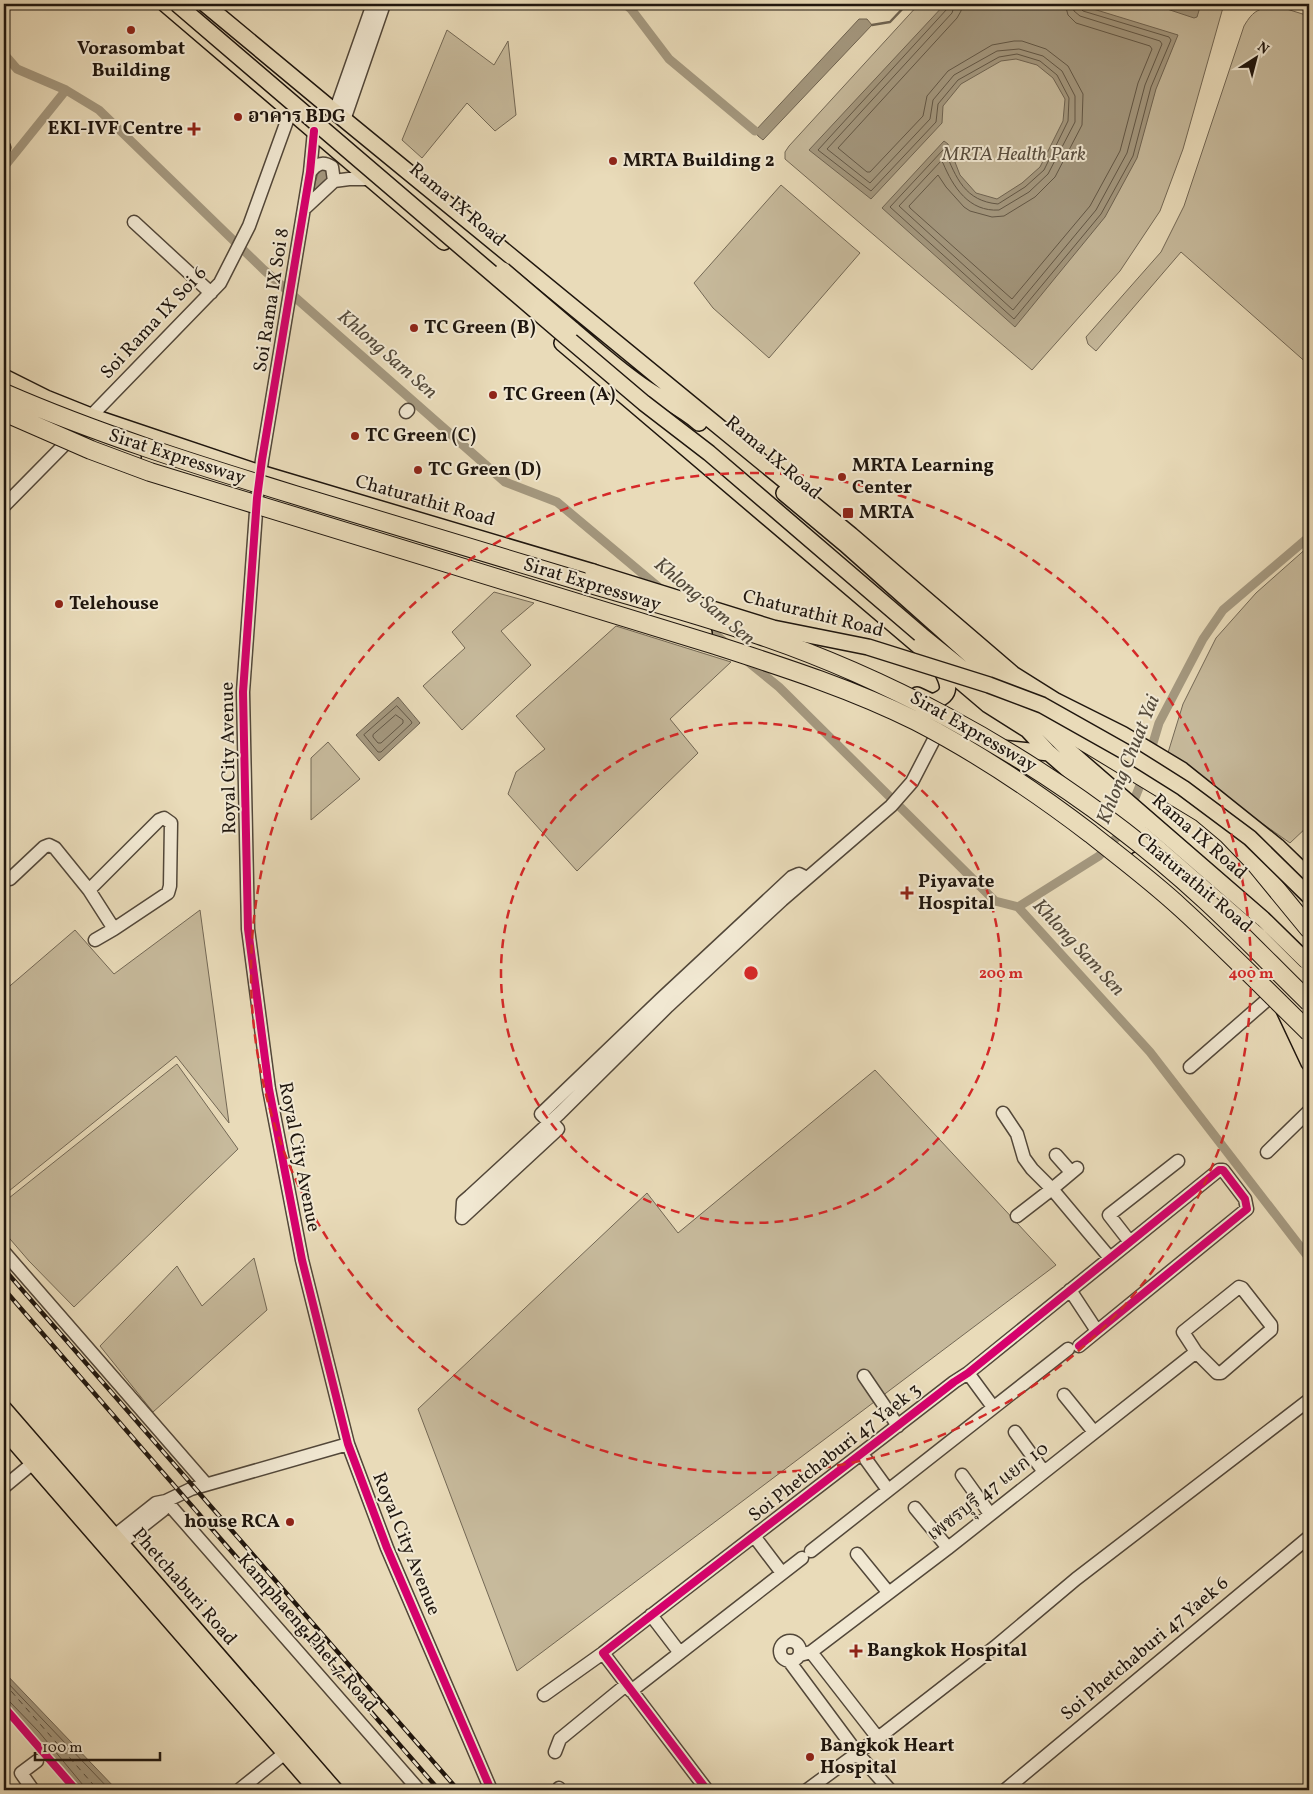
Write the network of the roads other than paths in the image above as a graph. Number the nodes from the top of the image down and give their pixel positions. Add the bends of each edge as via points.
1 (165, 4) edge
2 (177, 4) edge
3 (192, 4) edge
4 (205, 4) edge
5 (373, 4) edge
6 (384, 4) edge
7 (289, 110) junction
8 (339, 116) junction
9 (314, 132) junction
10 (331, 146) junction
11 (310, 172) junction
12 (369, 179) junction
13 (334, 181) junction
14 (304, 208) junction
15 (134, 222) dead end
16 (546, 286) junction
17 (215, 288) junction
18 (4, 376) edge
19 (4, 393) edge
20 (4, 408) edge
21 (685, 411) junction
22 (4, 412) edge
23 (91, 416) junction
24 (74, 434) junction
25 (260, 473) junction
26 (257, 498) junction
27 (4, 506) edge
28 (799, 506) junction
29 (816, 520) junction
30 (781, 527) junction
31 (796, 540) junction
32 (845, 544) junction
33 (894, 572) junction
34 (773, 628) junction
35 (937, 662) junction
36 (982, 665) junction
37 (1013, 674) junction
38 (932, 702) junction
39 (941, 726) junction
40 (1026, 729) junction
41 (1075, 736) junction
42 (974, 744) junction
43 (1049, 753) junction
44 (1183, 859) junction
45 (1309, 877) edge
46 (8, 878) edge
47 (88, 890) junction
48 (1309, 896) edge
49 (1307, 926) edge
50 (114, 929) junction
51 (95, 940) dead end
52 (1268, 975) junction
53 (1306, 975) edge
54 (1276, 992) junction
55 (1309, 1002) edge
56 (1309, 1010) edge
57 (1309, 1018) edge
58 (1309, 1032) edge
59 (1309, 1063) edge
60 (1190, 1067) dead end
61 (1309, 1111) edge
62 (1003, 1113) dead end
63 (547, 1119) junction
64 (1267, 1152) dead end
65 (1056, 1155) dead end
66 (1178, 1161) dead end
67 (1052, 1188) junction
68 (1018, 1216) dead end
69 (1130, 1242) junction
70 (4, 1252) edge
71 (1110, 1258) junction
72 (1070, 1290) junction
73 (1097, 1331) junction
74 (1196, 1352) junction
75 (968, 1373) junction
76 (864, 1376) dead end
77 (1064, 1395) dead end
78 (1309, 1400) edge
79 (993, 1407) junction
80 (4, 1409) edge
81 (898, 1426) junction
82 (4, 1430) edge
83 (1015, 1432) dead end
84 (1094, 1432) junction
85 (348, 1444) junction
86 (862, 1454) junction
87 (33, 1463) junction
88 (1044, 1472) junction
89 (962, 1475) dead end
90 (206, 1484) junction
91 (4, 1487) edge
92 (888, 1490) junction
93 (166, 1501) junction
94 (915, 1508) dead end
95 (990, 1514) junction
96 (754, 1536) junction
97 (1309, 1536) edge
98 (117, 1540) junction
99 (948, 1548) junction
100 (857, 1554) dead end
101 (782, 1573) junction
102 (888, 1592) junction
103 (651, 1616) junction
104 (603, 1653) junction
105 (680, 1653) junction
106 (800, 1656) junction
107 (628, 1688) junction
108 (544, 1695) dead end
109 (878, 1738) junction
110 (555, 1752) dead end
111 (285, 1753) junction
112 (858, 1754) junction
113 (37, 1761) dead end
114 (33, 1790) edge
115 (239, 1790) edge
116 (317, 1790) edge
117 (335, 1790) edge
118 (419, 1790) edge
119 (491, 1790) edge
120 (706, 1790) edge
121 (807, 1790) edge
122 (890, 1790) edge
123 (1005, 1790) edge

1 - 7 main road, Rama IX Road
2 - 40 main road, Rama IX Road, bridge via 644,403 709,453 994,694
3 - 21 main road, Rama IX Road, bridge via 626,374
4 - 8 main road, Rama IX Road
5 - 8 street
6 - 8 street
7 - 9 main road, Rama IX Road
7 - 17 street, Soi Rama IX Soi 6 via 249,226
8 - 10 main road
8 - 16 main road, Rama IX Road
9 - 10 main road, Rama IX Road
9 - 11 street, Soi Rama IX Soi 8
10 - 12 main road, Rama IX Road
11 - 13 street via 320,163 327,164 332,167
11 - 14 street, Soi Rama IX Soi 8
12 - 13 street
12 - 30 main road, Rama IX Road
13 - 14 street, Soi Rama IX Soi 8
14 - 25 street, Soi Rama IX Soi 8
15 - 17 street
16 - 21 main road
16 - 33 main road, Rama IX Road
17 - 23 street, Soi Rama IX Soi 6
18 - 23 main road, Chaturathit Road
19 - 55 highway, Sirat Expressway, bridge via 53,414 227,474 756,634 825,659 884,686 993,742 1094,809 1204,899
20 - 24 main road, Chaturathit Road
21 - 28 main road, Rama IX Road
22 - 58 highway, Sirat Expressway, bridge via 82,447 150,472 759,659 855,694 917,722 1046,801 1115,853 1181,908
23 - 25 main road, Chaturathit Road
24 - 26 main road, Chaturathit Road via 186,476
24 - 27 street
25 - 26 street, Soi Rama IX Soi 8
25 - 34 main road, Chaturathit Road, bridge
26 - 39 main road, Chaturathit Road via 660,618 804,666
26 - 85 street, Royal City Avenue via 243,692 248,929 272,1106 302,1260
28 - 29 main road, Rama IX Road
28 - 30 main road via 796,524 790,528
29 - 31 main road via 799,526
29 - 32 main road, Rama IX Road
30 - 31 main road, Rama IX Road
31 - 35 main road, Rama IX Road
32 - 33 main road
32 - 36 main road, Rama IX Road
33 - 37 main road, Rama IX Road
34 - 38 main road, bridge
34 - 48 main road, Chaturathit Road, bridge via 868,647 1042,705 1183,788 1250,838
35 - 38 main road via 948,682 947,692 943,699
35 - 40 main road, Rama IX Road via 988,705
36 - 41 highway
36 - 44 main road, Rama IX Road
37 - 41 main road
37 - 45 main road, Rama IX Road via 1182,770 1270,840
38 - 39 main road via 941,710
39 - 42 main road, Chaturathit Road
39 - 63 street via 918,772 891,806 754,919
40 - 43 main road, Rama IX Road
41 - 49 highway via 1202,813 1254,862
42 - 43 main road
42 - 52 main road, Chaturathit Road via 1021,774 1171,886
43 - 44 main road, Rama IX Road
44 - 53 main road, Rama IX Road via 1260,937
46 - 47 street via 49,846 62,856
47 - 50 street
47 - 50 street via 159,820 164,818 171,823 168,893
50 - 51 street
52 - 54 main road
52 - 57 highway
53 - 56 highway
54 - 59 main road
54 - 60 street
61 - 64 street
62 - 67 street via 1017,1134 1024,1158
63 - 63 street via 558,1130 462,1218 463,1202
65 - 67 street via 1074,1170
66 - 69 street via 1109,1215
67 - 68 street
67 - 71 street
69 - 71 street, Soi Phetchaburi 47 Yaek 3
69 - 73 street, Soi Phetchaburi 47 Yaek 3 via 1218,1170 1223,1170 1245,1199 1247,1209
70 - 90 street
71 - 72 street, Soi Phetchaburi 47 Yaek 3
72 - 73 street
72 - 75 street, Soi Phetchaburi 47 Yaek 3
73 - 79 street
74 - 74 street via 1183,1331 1238,1287 1271,1325 1271,1330 1222,1373 1212,1370
74 - 84 street, เพชรบุุรี 47 แยก 10
75 - 79 street
75 - 81 street, Soi Phetchaburi 47 Yaek 3
76 - 81 street
77 - 84 street
78 - 109 street via 1082,1574
79 - 92 street
80 - 98 main road, Phetchaburi Road
81 - 86 street, Soi Phetchaburi 47 Yaek 3
82 - 87 main road, Phetchaburi Road
83 - 88 street
84 - 88 street, เพชรบุุรี 47 แยก 10
85 - 90 street
85 - 119 street, Royal City Avenue via 387,1548
86 - 92 street
86 - 96 street, Soi Phetchaburi 47 Yaek 3
87 - 91 street
87 - 111 main road, Phetchaburi Road
88 - 95 street, เพชรบุุรี 47 แยก 10
89 - 95 street
90 - 93 street
92 - 101 street
93 - 98 street via 156,1503
93 - 118 street, Kamphaeng Phet 7 Road
94 - 99 street
95 - 99 street, เพชรบุุรี 47 แยก 10
96 - 101 street
96 - 103 street, Soi Phetchaburi 47 Yaek 3
97 - 123 street, Soi Phetchaburi 47 Yaek 6
98 - 117 main road, Phetchaburi Road
99 - 102 street, เพชรบุุรี 47 แยก 10
100 - 102 street
101 - 105 street
102 - 106 street, เพชรบุุรี 47 แยก 10
103 - 104 street, Soi Phetchaburi 47 Yaek 3
103 - 105 street
104 - 107 street
104 - 108 street, Soi Phetchaburi 47 Yaek 3
105 - 107 street
106 - 109 street
106 - 112 street
107 - 110 street via 560,1740
107 - 120 street
109 - 112 street
111 - 115 street
111 - 116 main road, Phetchaburi Road
112 - 121 street
112 - 122 street
113 - 114 street via 21,1773

